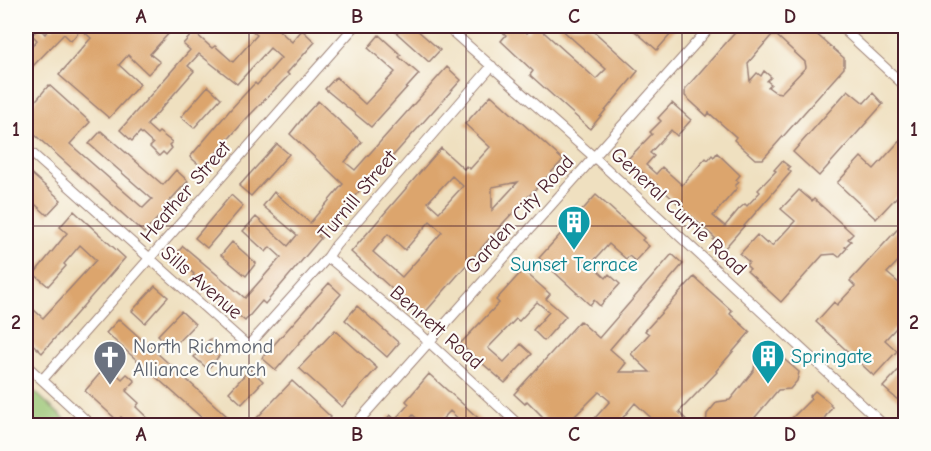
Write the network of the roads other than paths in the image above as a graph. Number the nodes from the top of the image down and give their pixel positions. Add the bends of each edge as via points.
1 (355, 26) edge
2 (446, 26) edge
3 (711, 26) edge
4 (840, 26) edge
5 (492, 66) junction
6 (906, 87) edge
7 (26, 148) edge
8 (594, 157) junction
9 (328, 257) junction
10 (149, 259) junction
11 (430, 342) junction
12 (248, 346) joint
13 (26, 365) edge
14 (42, 380) junction
15 (92, 426) edge
16 (354, 426) edge
17 (520, 426) edge
18 (885, 426) edge

1 - 10 street, Heather Street
2 - 5 street, General Currie Road
3 - 8 street, Garden City Road
4 - 6 street
5 - 8 street, General Currie Road
5 - 9 street, Turnill Street
7 - 10 street, Sills Avenue
8 - 11 street, Garden City Road
8 - 18 street, General Currie Road
9 - 11 street, Bennett Road
9 - 12 street, Turnill Street
10 - 12 street, Sills Avenue
10 - 14 street, Heather Street
11 - 16 street, Garden City Road
11 - 17 street, Bennett Road
13 - 14 street
14 - 15 street

